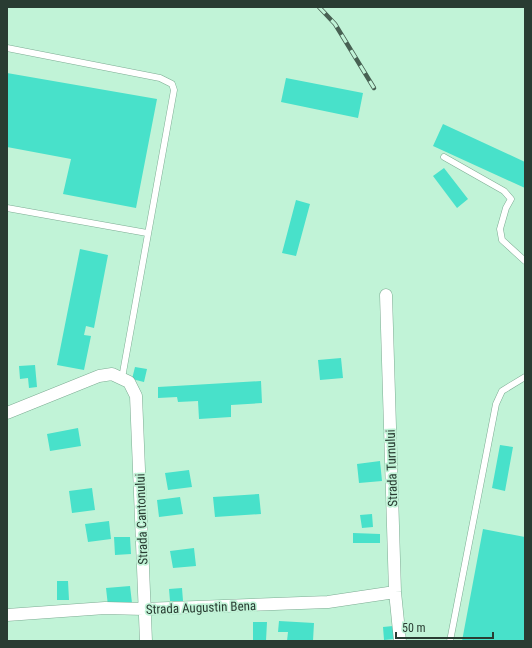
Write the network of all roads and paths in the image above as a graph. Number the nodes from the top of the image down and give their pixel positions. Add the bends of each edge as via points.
1 (7, 48) edge
2 (444, 157) dead end
3 (7, 208) edge
4 (147, 233) junction
5 (525, 261) edge
6 (386, 295) dead end
7 (525, 377) edge
8 (122, 378) junction
9 (7, 413) edge
10 (395, 592) junction
11 (144, 609) junction
12 (7, 615) edge
13 (146, 641) edge
14 (400, 641) edge
15 (450, 641) edge

1 - 4 lane via 160,78 172,84 174,90
2 - 5 lane via 508,195 511,199 500,229 502,240
3 - 4 lane
4 - 8 lane
6 - 10 street, Strada Turnului
7 - 15 lane via 502,391 496,404
8 - 9 street via 112,374 98,376
8 - 11 street, Strada Cantonului via 129,382 136,396
10 - 11 street, Strada Augustin Bena via 328,602
10 - 14 street, Strada Turnului
11 - 12 street, Strada Augustin Bena via 105,608
11 - 13 street, Strada Cantonului

